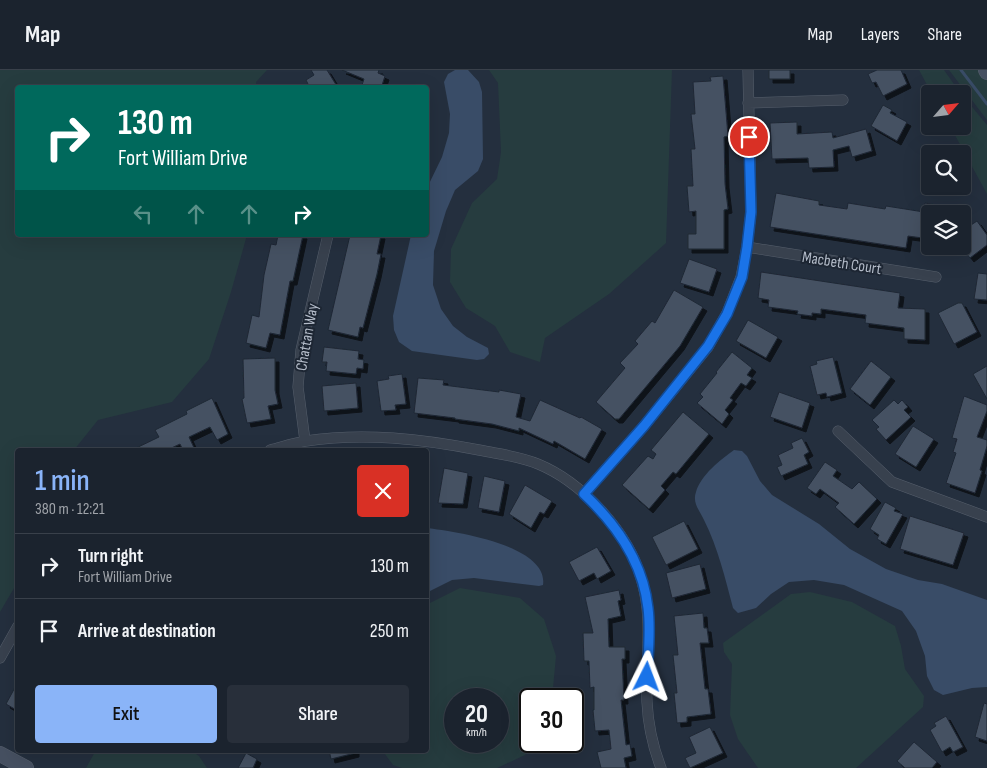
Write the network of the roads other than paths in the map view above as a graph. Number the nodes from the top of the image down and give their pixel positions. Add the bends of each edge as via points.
1 (748, 70) edge
2 (843, 100) dead end
3 (748, 103) junction
4 (328, 237) edge
5 (747, 247) junction
6 (936, 277) dead end
7 (838, 431) dead end
8 (305, 441) junction
9 (278, 448) edge
10 (584, 494) junction
11 (987, 517) edge
12 (15, 631) edge
13 (0, 658) edge
14 (0, 754) edge
15 (26, 768) edge
16 (661, 768) edge

1 - 3 street
2 - 3 street
3 - 5 street via 751,212
4 - 8 street, Chattan Way via 300,350 298,387
5 - 6 street, Macbeth Court
5 - 10 street via 742,277 727,314 708,346
7 - 11 street via 892,482
8 - 9 street
8 - 10 street via 406,438 519,458 556,473
10 - 16 street via 614,525 641,576 648,608 647,702 650,729
12 - 13 street
14 - 15 main road

